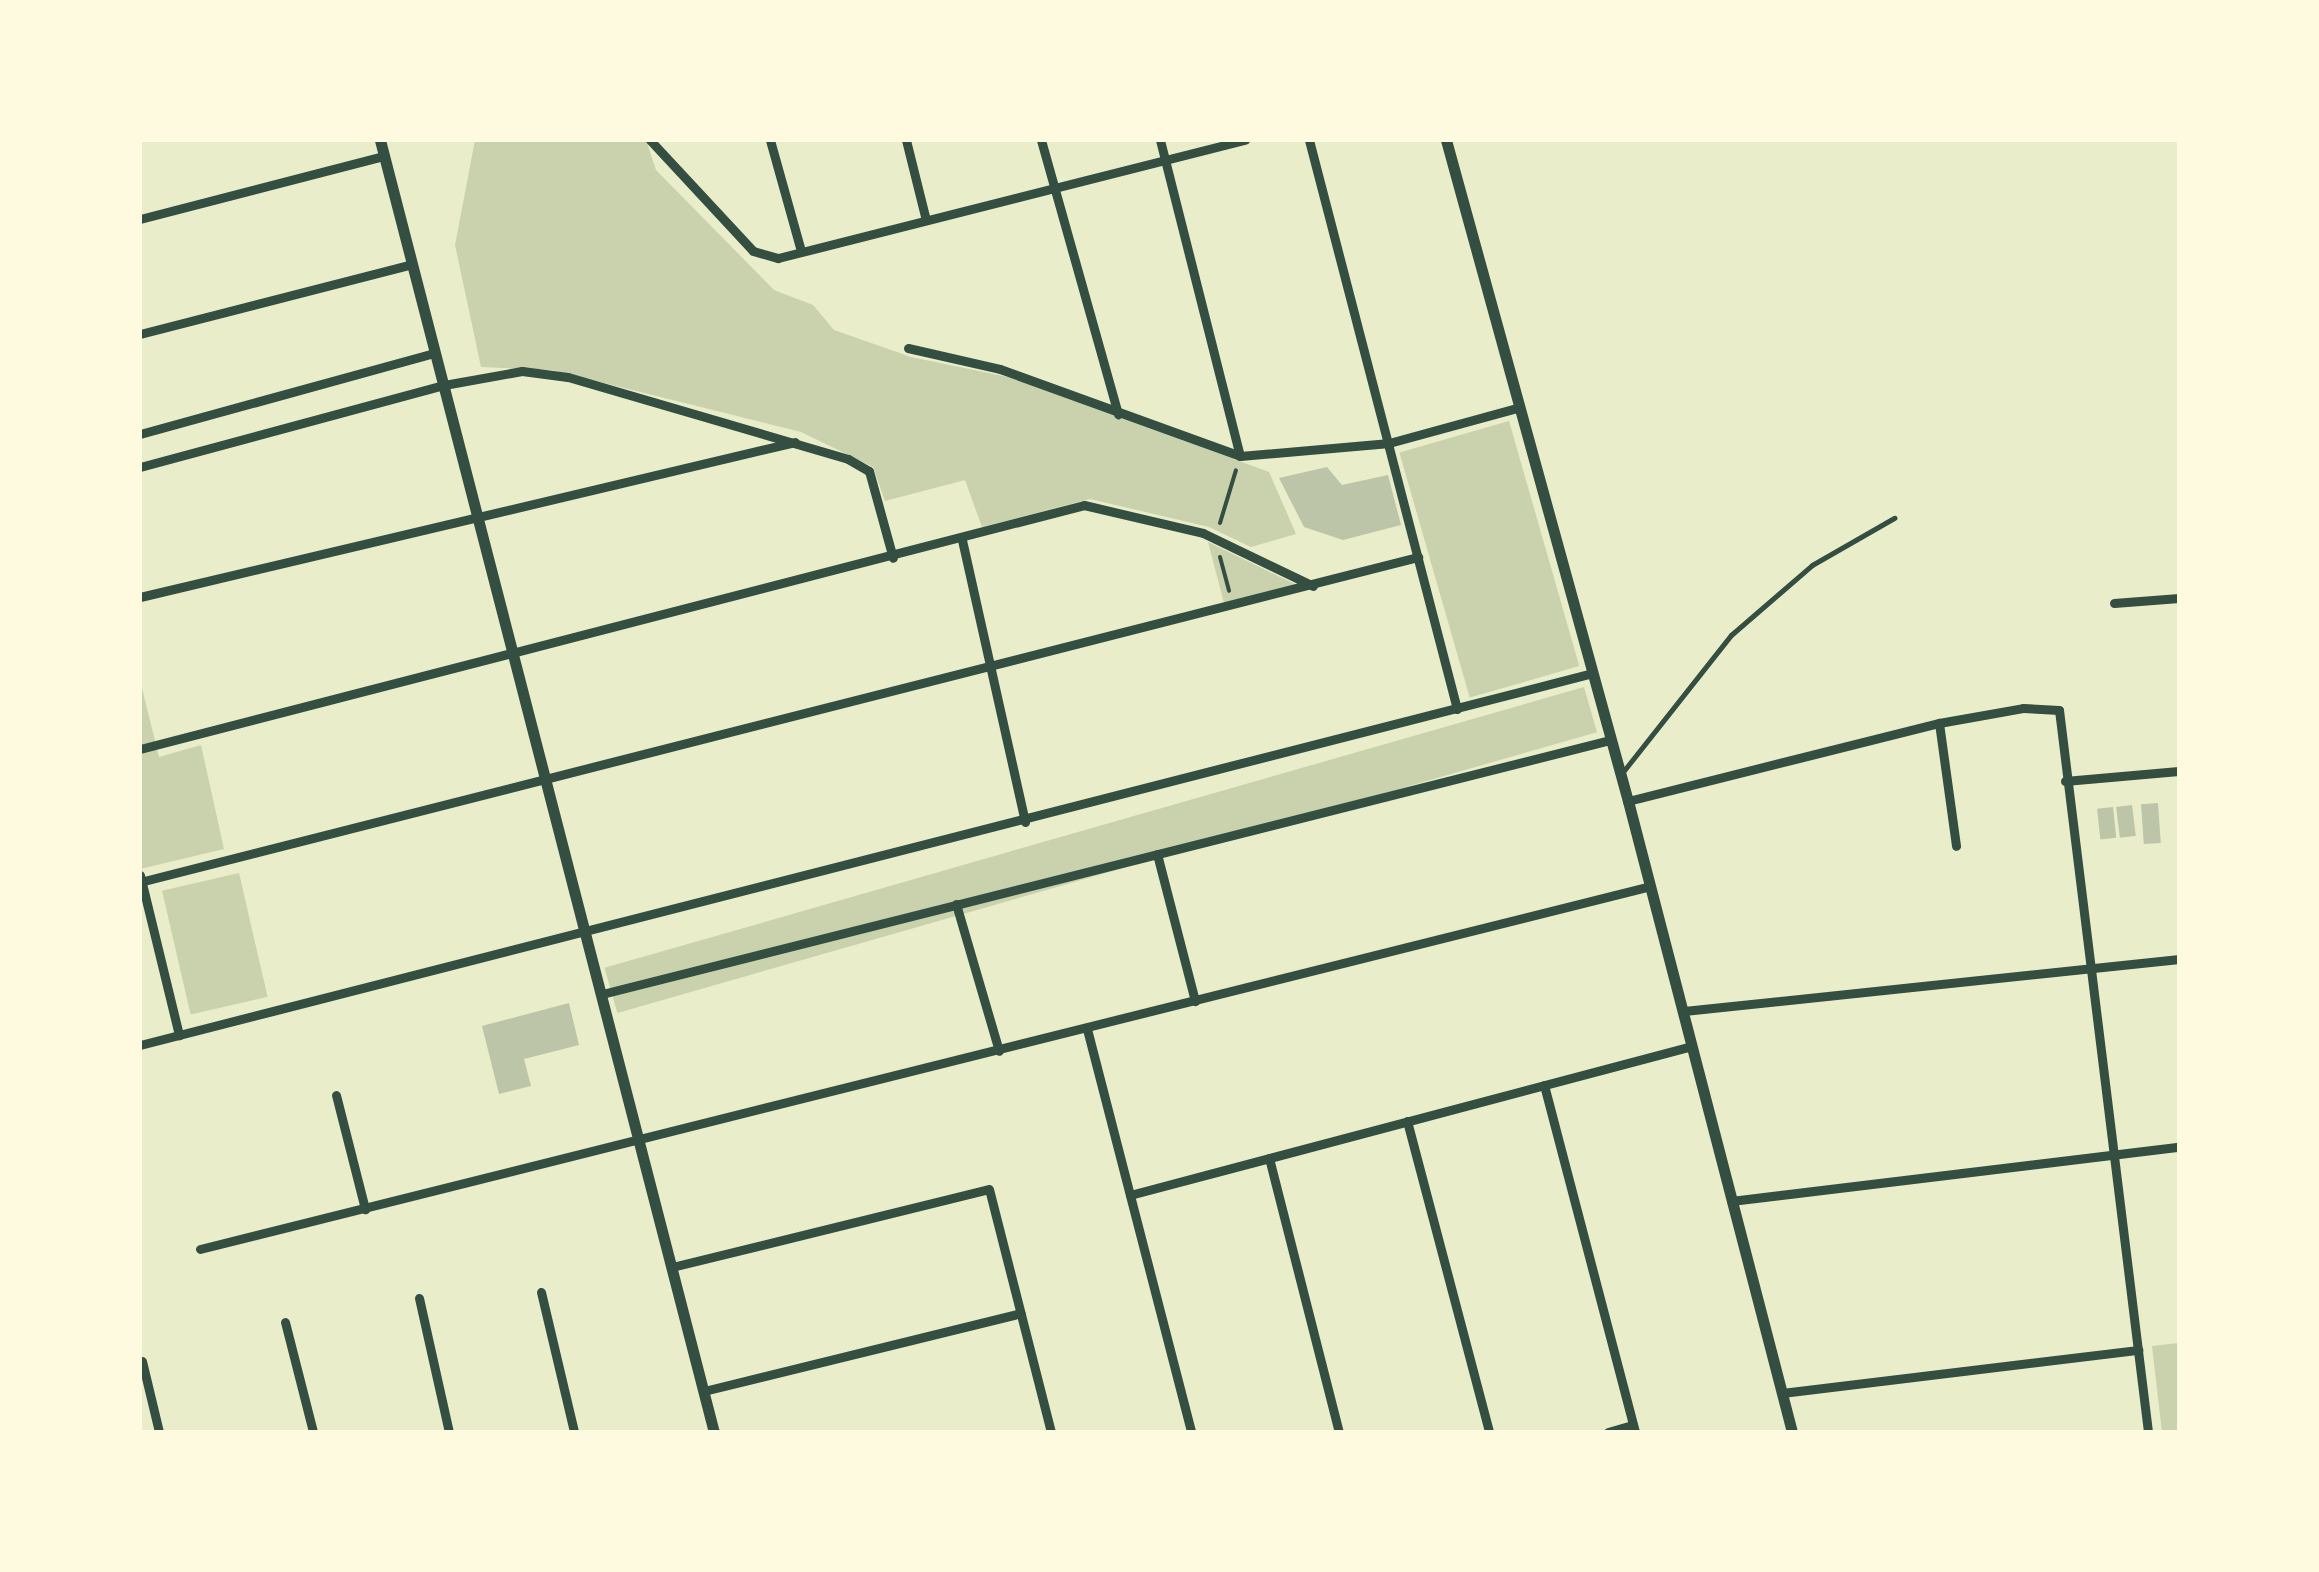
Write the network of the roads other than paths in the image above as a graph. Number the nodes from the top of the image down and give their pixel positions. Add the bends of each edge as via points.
1 (380, 140) edge
2 (650, 140) edge
3 (770, 140) edge
4 (906, 140) edge
5 (1041, 140) edge
6 (1160, 140) edge
7 (1245, 140) edge
8 (1309, 140) edge
9 (1446, 140) edge
10 (384, 156) junction
11 (1165, 161) junction
12 (1054, 188) junction
13 (140, 219) edge
14 (926, 220) junction
15 (801, 252) junction
16 (412, 264) junction
17 (140, 334) edge
18 (908, 348) dead end
19 (435, 353) junction
20 (444, 385) junction
21 (1517, 408) junction
22 (1118, 414) junction
23 (140, 434) edge
24 (798, 441) junction
25 (1389, 443) junction
26 (1240, 456) junction
27 (140, 467) edge
28 (478, 518) junction
29 (1894, 518) dead end
30 (962, 540) junction
31 (1418, 557) junction
32 (893, 558) junction
33 (1313, 586) junction
34 (140, 598) edge
35 (2179, 598) edge
36 (2114, 603) dead end
37 (513, 652) junction
38 (991, 667) junction
39 (1590, 674) junction
40 (1457, 709) junction
41 (1939, 723) junction
42 (1610, 740) junction
43 (140, 749) edge
44 (2179, 771) edge
45 (1620, 775) junction
46 (546, 779) junction
47 (2065, 780) junction
48 (1628, 802) junction
49 (1025, 822) junction
50 (1956, 846) dead end
51 (1157, 854) junction
52 (141, 880) edge
53 (1650, 886) junction
54 (956, 904) junction
55 (585, 930) junction
56 (2179, 958) edge
57 (2089, 969) junction
58 (602, 994) junction
59 (1195, 1001) junction
60 (1684, 1011) junction
61 (1087, 1029) junction
62 (179, 1035) junction
63 (140, 1045) edge
64 (1692, 1046) junction
65 (999, 1051) junction
66 (1544, 1085) junction
67 (336, 1096) dead end
68 (1407, 1122) junction
69 (640, 1142) junction
70 (2179, 1147) edge
71 (2113, 1154) junction
72 (1269, 1158) junction
73 (1130, 1195) junction
74 (1731, 1201) junction
75 (364, 1209) junction
76 (200, 1249) dead end
77 (672, 1268) junction
78 (541, 1292) dead end
79 (419, 1298) dead end
80 (1021, 1313) junction
81 (285, 1322) dead end
82 (2138, 1350) junction
83 (142, 1361) edge
84 (704, 1391) junction
85 (1782, 1392) junction
86 (1634, 1428) edge
87 (159, 1432) edge
88 (312, 1432) edge
89 (449, 1432) edge
90 (574, 1432) edge
91 (714, 1432) edge
92 (1051, 1432) edge
93 (1191, 1432) edge
94 (1339, 1432) edge
95 (1489, 1432) edge
96 (1608, 1432) edge
97 (1792, 1432) edge
98 (2148, 1432) edge

1 - 10 street
2 - 15 street via 762,256
3 - 15 street
4 - 14 street
5 - 12 street
6 - 11 street
7 - 11 street
8 - 25 street
9 - 21 street
10 - 13 street
10 - 16 street
11 - 12 street
11 - 26 street
12 - 14 street
12 - 22 street
14 - 15 street
16 - 17 street
16 - 19 street
18 - 22 street via 1000,369
19 - 20 street
19 - 23 street
20 - 24 street via 522,371 568,377
20 - 27 street
20 - 28 street
21 - 25 street
21 - 39 street
22 - 26 street
24 - 28 street
24 - 32 street via 869,471
25 - 26 street
25 - 31 street
28 - 34 street
28 - 37 street
29 - 45 lane via 1812,565 1731,635
30 - 32 street
30 - 33 street via 1084,505 1203,533
30 - 38 street
31 - 33 street
31 - 40 street
32 - 37 street
33 - 38 street
35 - 36 street
37 - 43 street
37 - 46 street
38 - 46 street
38 - 49 street
39 - 40 street
39 - 42 street
40 - 49 street
41 - 47 street via 2022,708 2059,710
41 - 48 street
41 - 50 street
42 - 45 street
42 - 51 street
44 - 47 street
45 - 48 street
46 - 52 street
46 - 55 street
47 - 57 street
48 - 53 street
49 - 55 street
51 - 54 street
51 - 59 street
52 - 62 street
53 - 59 street
53 - 60 street
54 - 58 street
54 - 65 street
55 - 58 street
55 - 62 street
56 - 57 street
57 - 60 street
57 - 71 street
58 - 69 street
59 - 61 street
60 - 64 street
61 - 65 street
61 - 73 street
62 - 63 street
64 - 66 street
64 - 74 street
65 - 69 street
66 - 68 street
66 - 86 street
67 - 75 street
68 - 72 street
68 - 95 street
69 - 75 street
69 - 77 street
70 - 71 street
71 - 74 street
71 - 82 street
72 - 73 street
72 - 94 street
73 - 93 street
74 - 85 street
75 - 76 street
77 - 80 street via 989,1189
77 - 84 street
78 - 90 street
79 - 89 street
80 - 84 street
80 - 92 street
81 - 88 street
82 - 85 street
82 - 98 street
83 - 87 street
84 - 91 street
85 - 97 street
86 - 96 street

